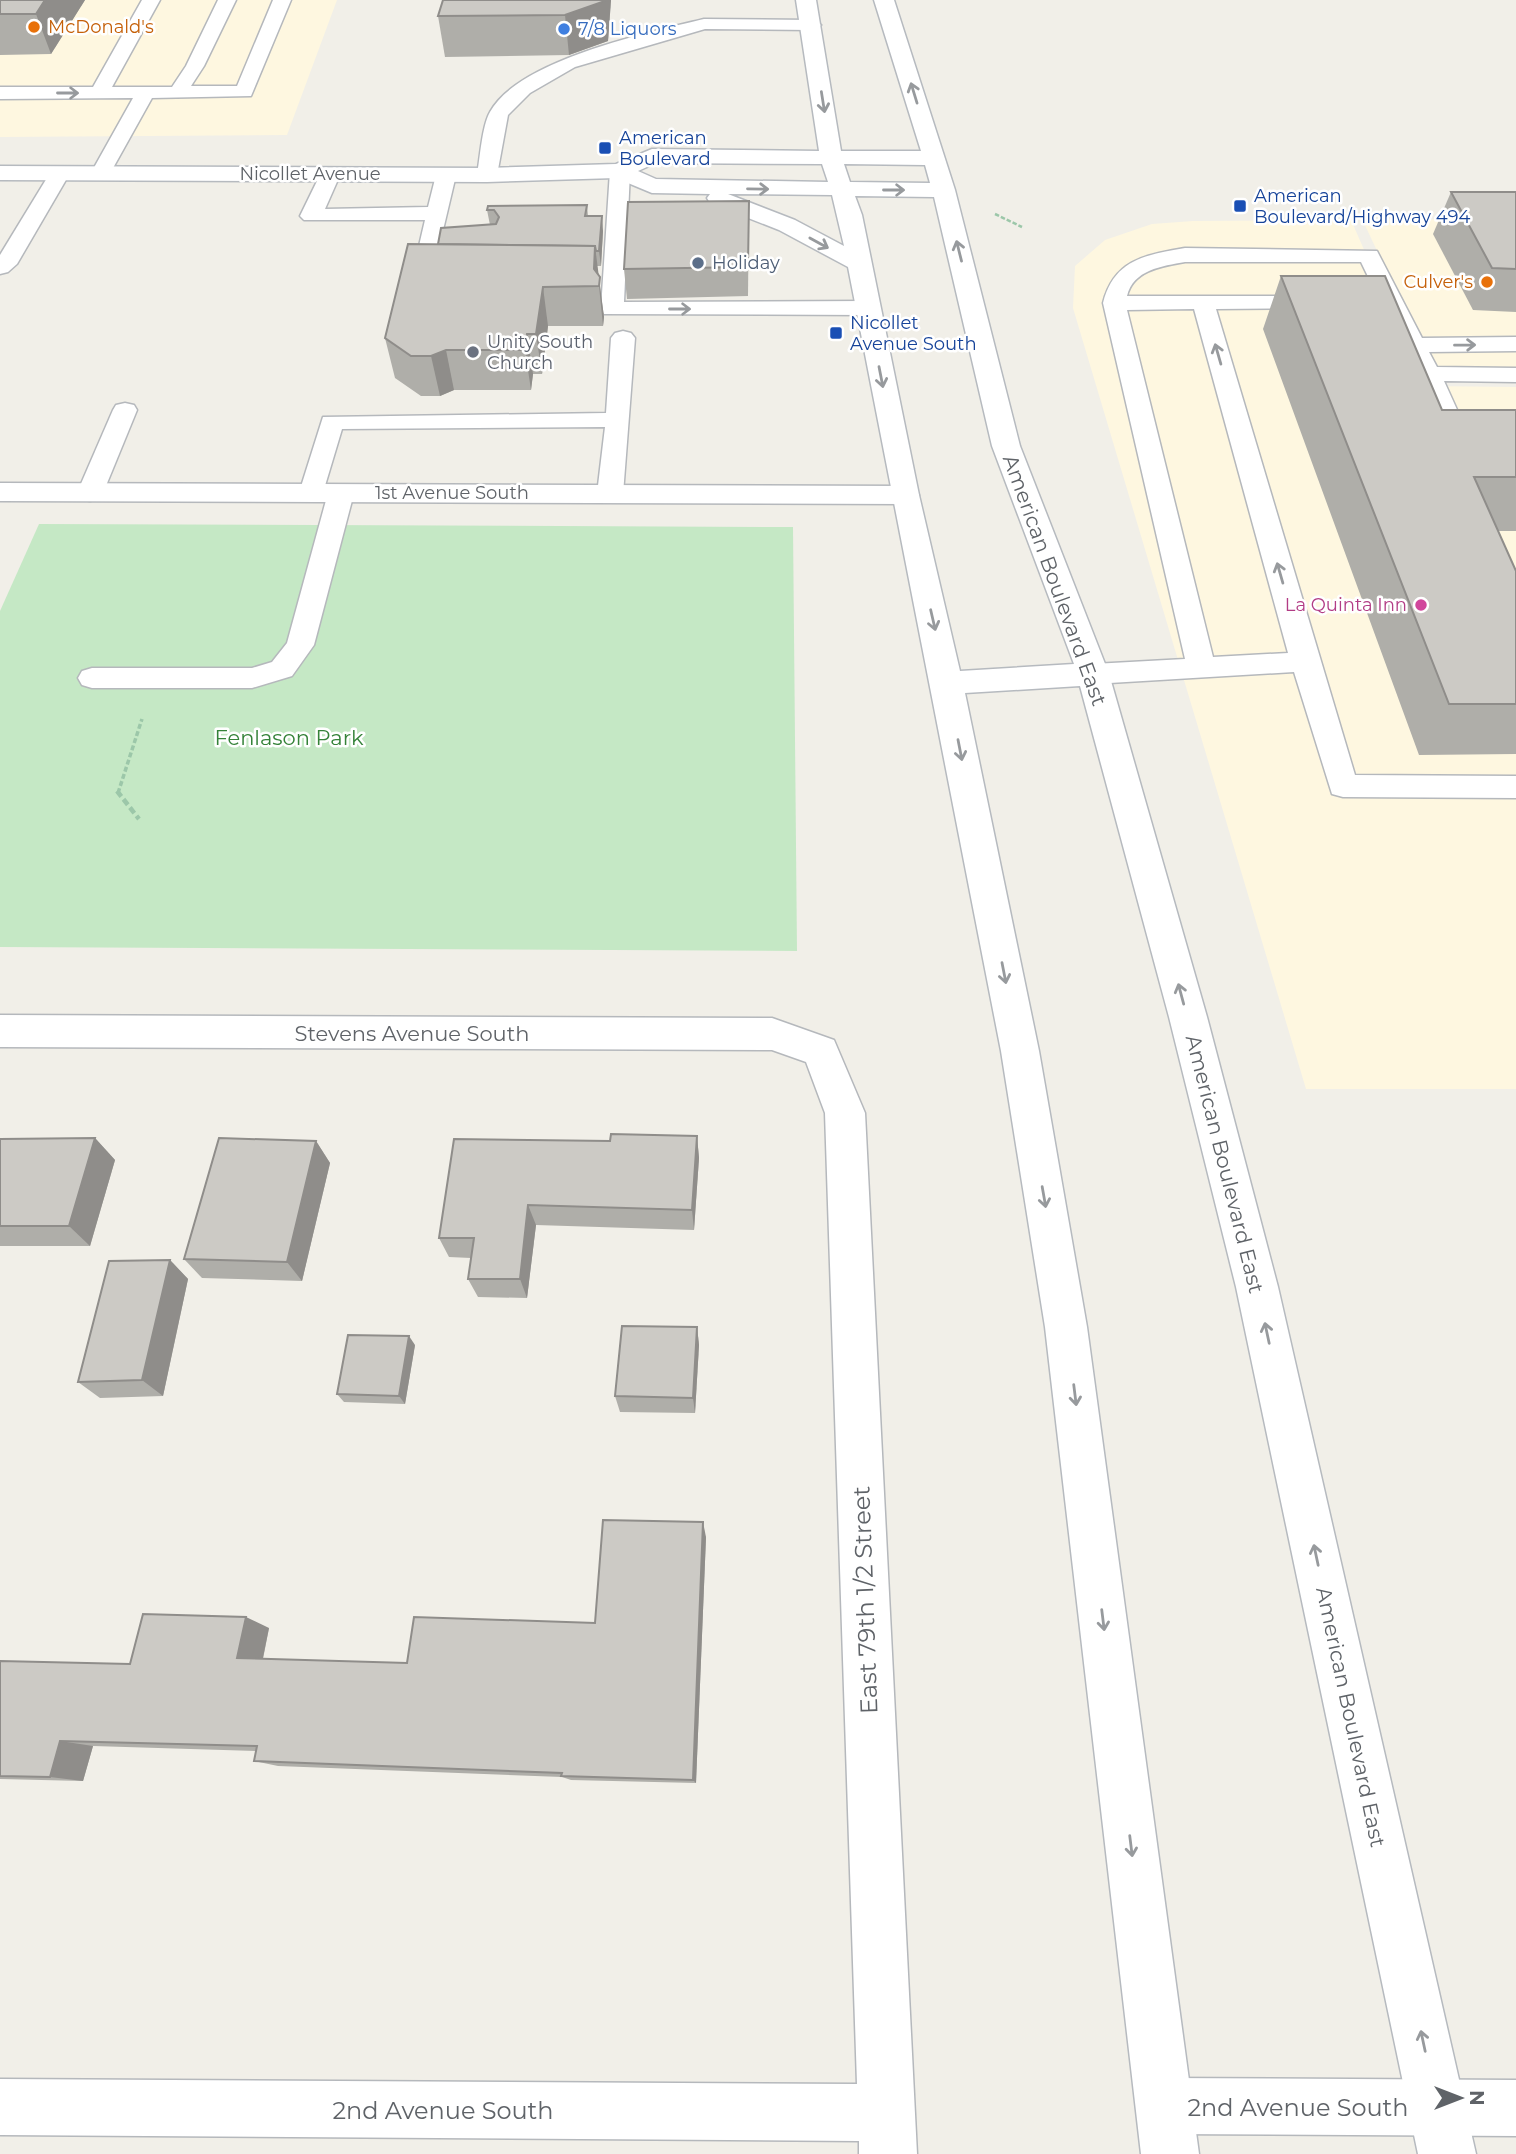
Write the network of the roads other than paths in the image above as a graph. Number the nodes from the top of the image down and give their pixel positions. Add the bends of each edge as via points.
1 (151, 0) edge
2 (216, 0) edge
3 (227, 0) edge
4 (282, 0) edge
5 (806, 0) edge
6 (884, 0) edge
7 (811, 25) junction
8 (178, 92) junction
9 (0, 93) edge
10 (99, 93) junction
11 (145, 93) junction
12 (831, 157) junction
13 (620, 171) junction
14 (0, 173) edge
15 (60, 173) junction
16 (100, 173) junction
17 (939, 174) junction
18 (330, 175) junction
19 (446, 175) junction
20 (487, 175) junction
21 (690, 187) junction
22 (844, 190) junction
23 (436, 224) junction
24 (461, 234) edge
25 (858, 263) junction
26 (608, 265) junction
27 (0, 267) edge
28 (437, 271) edge
29 (586, 284) edge
30 (1338, 301) edge
31 (1365, 301) edge
32 (1392, 301) junction
33 (1203, 302) junction
34 (1114, 303) junction
35 (867, 308) junction
36 (623, 338) dead end
37 (1516, 344) edge
38 (1414, 345) junction
39 (1429, 374) junction
40 (1516, 375) edge
41 (125, 410) dead end
42 (618, 420) junction
43 (1516, 421) edge
44 (0, 492) edge
45 (90, 493) junction
46 (312, 493) junction
47 (341, 493) junction
48 (610, 494) junction
49 (905, 495) junction
50 (1305, 662) junction
51 (1201, 667) junction
52 (1094, 674) junction
53 (92, 678) dead end
54 (947, 683) junction
55 (1516, 787) edge
56 (0, 1031) edge
57 (821, 1051) joint
58 (0, 2107) edge
59 (1516, 2108) edge
60 (1167, 2130) edge
61 (1442, 2131) edge
62 (888, 2133) edge

1 - 10 lane
2 - 8 lane via 183,68
3 - 8 lane
4 - 8 lane via 244,92
5 - 7 main road
17 -> 6 main road, American Boulevard East
7 -> 12 main road
7 - 20 lane via 704,24 568,63 523,89 499,113
8 - 11 lane
9 -> 10 lane
10 - 11 lane
11 - 16 lane
12 - 13 main road, Nicollet Avenue via 652,156
12 - 17 main road, Nicollet Avenue
12 - 22 main road
13 - 20 main road, Nicollet Avenue
13 - 21 main road, Nicollet Avenue via 652,186
13 - 26 lane
14 - 15 main road, Nicollet Avenue
15 - 16 main road, Nicollet Avenue
15 - 27 lane
16 - 18 main road, Nicollet Avenue
22 -> 17 main road
52 -> 17 main road, American Boulevard East via 1006,446
18 - 19 main road, Nicollet Avenue
18 - 23 lane via 311,216
19 - 20 main road, Nicollet Avenue
19 - 23 lane
21 -> 22 main road, Nicollet Avenue
21 -> 25 main road via 787,225
22 - 25 main road
23 - 24 lane
23 - 28 lane
25 - 35 main road
26 - 29 lane
26 -> 35 lane
30 - 33 lane
31 - 32 lane
32 - 34 lane via 1369,256 1185,255 1151,261 1129,273 1118,286
32 - 38 lane
33 - 34 lane
50 -> 33 lane
34 - 51 lane
35 -> 49 main road
36 - 42 lane
38 -> 37 lane
38 - 39 lane
39 - 40 lane
39 - 43 lane via 1450,421
41 - 45 lane
42 - 46 lane via 332,422
42 - 48 lane
44 - 45 main road, 1st Avenue South
45 - 46 main road, 1st Avenue South
46 - 47 main road, 1st Avenue South
47 - 48 main road, 1st Avenue South
47 - 53 lane via 300,646 282,669 252,678
48 - 49 main road, 1st Avenue South
49 -> 54 main road
50 - 51 lane
50 - 55 lane via 1343,786
51 - 52 lane
52 - 54 main road
61 -> 52 main road, American Boulevard East via 1257,1287
54 -> 60 main road via 1020,1051 1066,1327
56 - 57 main road, Stevens Avenue South via 772,1034
57 - 62 main road, East 79th 1/2 Street via 845,1113
58 - 62 main road, 2nd Avenue South
59 - 61 main road, 2nd Avenue South
60 - 61 main road, 2nd Avenue South

